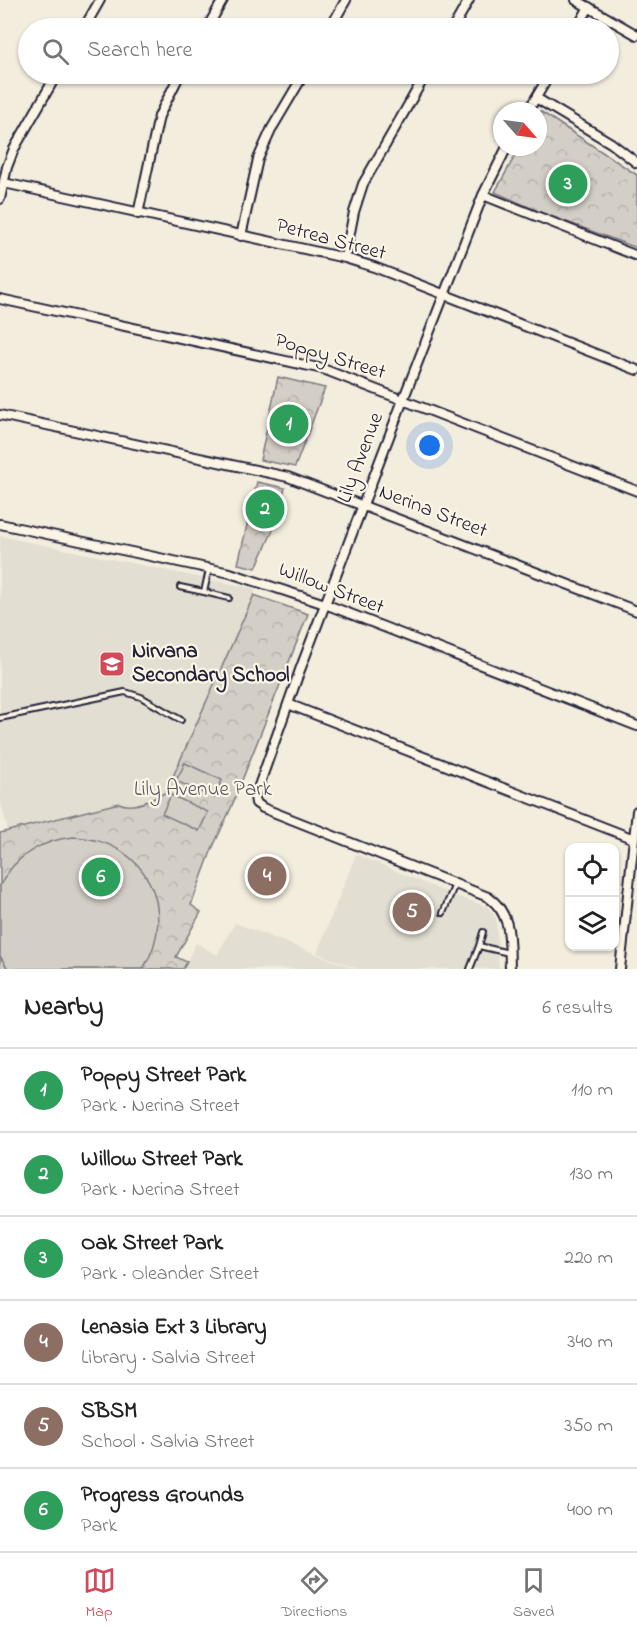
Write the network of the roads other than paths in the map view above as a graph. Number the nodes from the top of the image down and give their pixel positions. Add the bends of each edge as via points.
1 (100, 0) edge
2 (223, 0) edge
3 (346, 0) edge
4 (469, 0) edge
5 (576, 0) edge
6 (589, 8) junction
7 (90, 18) edge
8 (213, 18) edge
9 (336, 18) edge
10 (459, 18) edge
11 (582, 18) edge
12 (607, 18) edge
13 (619, 25) edge
14 (637, 35) edge
15 (51, 84) edge
16 (175, 84) edge
17 (298, 84) edge
18 (420, 84) edge
19 (544, 84) edge
20 (536, 98) junction
21 (534, 102) edge
22 (502, 156) edge
23 (637, 163) edge
24 (4, 183) junction
25 (483, 195) junction
26 (0, 199) edge
27 (138, 214) junction
28 (241, 236) junction
29 (637, 256) edge
30 (345, 258) junction
31 (444, 295) junction
32 (0, 299) edge
33 (637, 370) edge
34 (403, 400) junction
35 (0, 415) edge
36 (637, 491) edge
37 (363, 504) junction
38 (0, 524) edge
39 (209, 569) junction
40 (180, 587) dead end
41 (204, 592) junction
42 (229, 598) dead end
43 (324, 604) junction
44 (637, 611) edge
45 (288, 704) junction
46 (0, 718) edge
47 (181, 720) dead end
48 (637, 726) edge
49 (637, 811) edge
50 (634, 838) junction
51 (455, 883) junction
52 (443, 914) dead end
53 (483, 932) dead end
54 (479, 946) junction
55 (509, 953) junction
56 (470, 969) edge
57 (510, 969) edge
58 (620, 969) edge

1 - 7 street
2 - 8 street
3 - 9 street
4 - 10 street
5 - 6 street
6 - 11 street
6 - 12 street
13 - 14 street
15 - 24 street via 14,149
16 - 27 street via 159,116
17 - 28 street via 258,159
18 - 30 street via 363,184
19 - 20 street
20 - 21 street
20 - 23 street
22 - 25 street, Lily Avenue
24 - 26 street
24 - 27 street, Petrea Street
25 - 29 street
25 - 31 street, Lily Avenue
27 - 28 street, Petrea Street
28 - 30 street, Petrea Street
30 - 31 street, Petrea Street
31 - 33 street, Petrea Street
31 - 34 street, Lily Avenue
32 - 34 street, Poppy Street via 323,369
34 - 36 street, Poppy Street
34 - 37 street, Lily Avenue
35 - 37 street, Nerina Street via 278,474
37 - 43 street, Lily Avenue
37 - 44 street, Nerina Street
38 - 39 street, Willow Street
39 - 41 lane
39 - 43 street, Willow Street via 249,578
40 - 41 lane
41 - 42 lane
43 - 45 street, Lily Avenue
43 - 48 street, Willow Street
45 - 50 street
45 - 51 street, Lily Avenue via 258,786 255,800 262,808
46 - 47 lane via 125,692
49 - 50 street
50 - 58 street
51 - 52 lane
51 - 55 street via 501,907 507,923
53 - 54 lane
54 - 55 lane
54 - 56 lane
55 - 57 street

